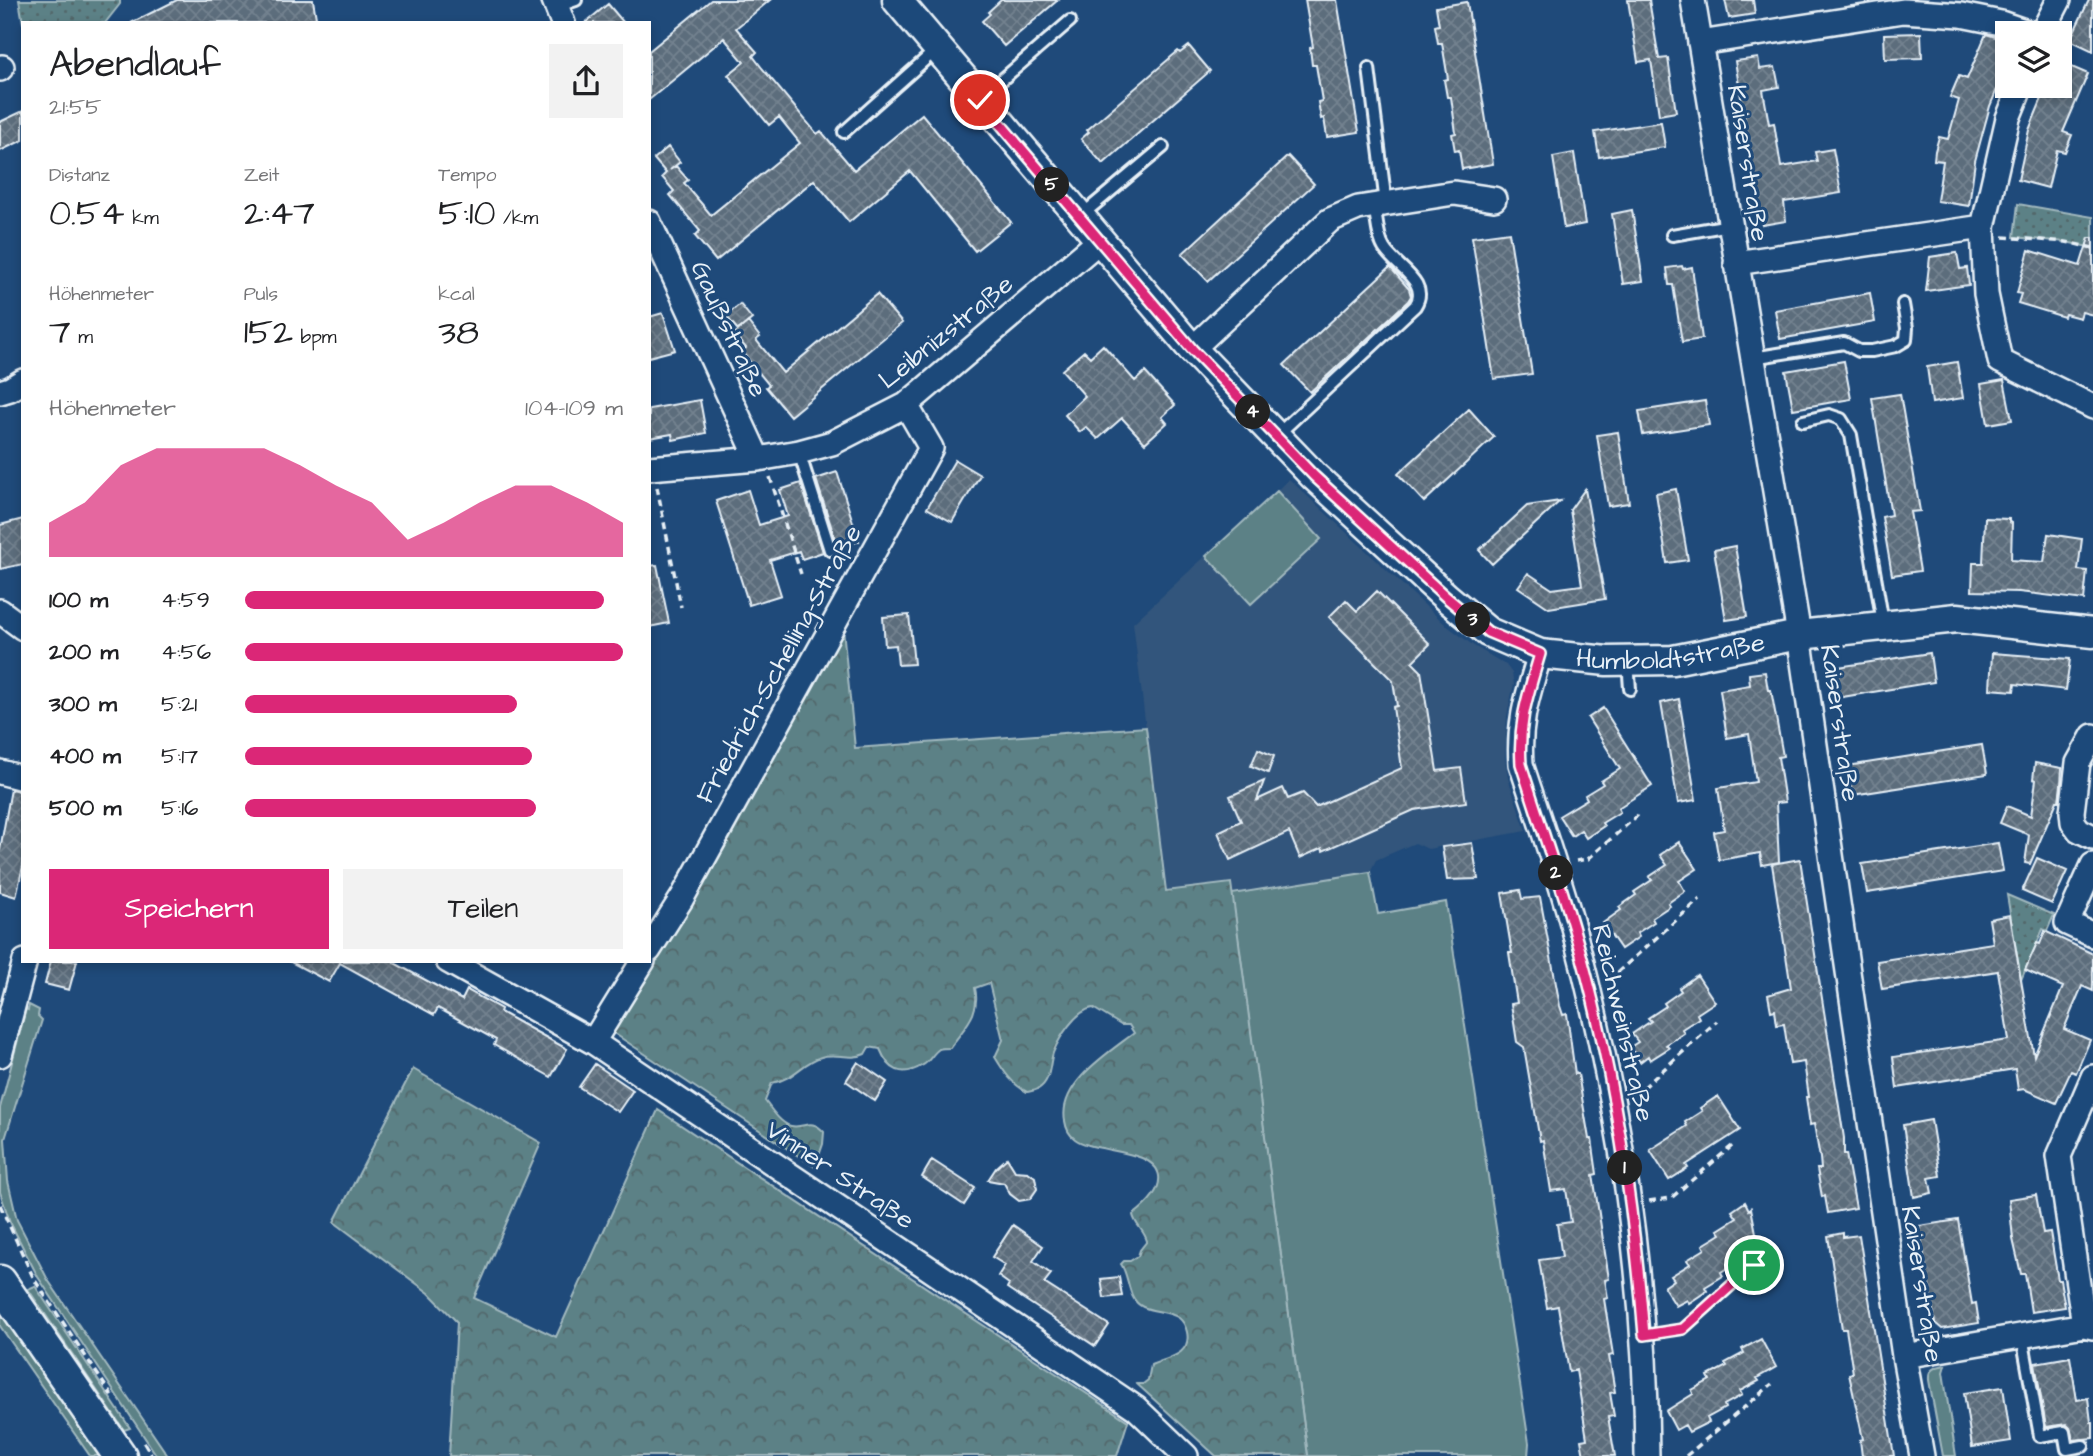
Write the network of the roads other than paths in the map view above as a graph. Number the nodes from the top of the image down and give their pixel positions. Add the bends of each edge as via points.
1 (897, 0) edge
2 (1693, 0) edge
3 (2059, 0) edge
4 (1070, 21) dead end
5 (2048, 21) edge
6 (1995, 22) edge
7 (1700, 43) junction
8 (937, 49) junction
9 (1368, 68) dead end
10 (2016, 98) edge
11 (980, 100) junction
12 (844, 132) dead end
13 (1163, 147) dead end
14 (1494, 199) dead end
15 (1380, 204) junction
16 (1079, 217) junction
17 (1730, 225) junction
18 (651, 226) edge
19 (1983, 231) junction
20 (1672, 236) dead end
21 (1099, 241) junction
22 (1736, 263) junction
23 (1903, 304) dead end
24 (1192, 349) junction
25 (1752, 358) junction
26 (21, 382) edge
27 (0, 392) edge
28 (906, 405) junction
29 (2093, 407) edge
30 (1803, 421) dead end
31 (1276, 436) junction
32 (799, 452) junction
33 (761, 459) junction
34 (651, 468) edge
35 (830, 550) dead end
36 (0, 611) edge
37 (1884, 626) junction
38 (21, 627) edge
39 (2093, 634) edge
40 (1799, 635) junction
41 (1540, 654) junction
42 (1628, 661) junction
43 (1630, 690) dead end
44 (2093, 736) edge
45 (0, 772) edge
46 (21, 777) edge
47 (2093, 836) edge
48 (2093, 865) edge
49 (2093, 936) edge
50 (651, 947) edge
51 (24, 963) edge
52 (452, 963) edge
53 (642, 963) edge
54 (593, 1042) junction
55 (0, 1055) edge
56 (2093, 1077) edge
57 (1, 1281) edge
58 (2089, 1326) edge
59 (2022, 1336) junction
60 (1904, 1356) junction
61 (128, 1445) edge
62 (2083, 1446) dead end
63 (1186, 1456) edge
64 (1647, 1456) edge
65 (1922, 1456) edge

1 - 8 street, Humboldtstraße
2 - 7 street, Kaiserstraße
3 - 5 street
4 - 11 lane
6 - 7 street via 1903,11
7 - 17 street, Kaiserstraße
8 - 11 street, Humboldtstraße
8 - 12 lane
9 - 15 lane
10 - 19 street
11 - 16 street, Humboldtstraße
13 - 16 lane
14 - 15 street via 1454,193
15 - 24 street via 1330,220
15 - 31 lane via 1384,248 1417,284 1420,300
16 - 21 street, Humboldtstraße
17 - 20 lane
17 - 22 street, Kaiserstraße
18 - 33 street, Gaußstraße
19 - 22 street
19 - 29 street via 1986,294 2000,361
21 - 24 street, Humboldtstraße
21 - 28 street, Leibnizstraße
22 - 25 street, Kaiserstraße
23 - 25 lane via 1906,340 1896,346 1859,351 1844,343
24 - 31 street, Humboldtstraße
25 - 40 street, Kaiserstraße
26 - 27 street
28 - 32 street, Leibnizstraße via 832,443
28 - 50 street, Friedrich-Schelling-Straße via 931,448
30 - 37 lane via 1829,415 1842,419 1851,435
31 - 41 street, Humboldtstraße via 1456,606 1488,632
32 - 33 street, Leibnizstraße
32 - 35 lane
33 - 34 street, Leibnizstraße
36 - 38 street
37 - 39 street, Humboldtstraße via 1957,618
37 - 40 street, Humboldtstraße
40 - 42 street, Humboldtstraße via 1673,660
40 - 60 street, Kaiserstraße
41 - 42 street, Humboldtstraße
41 - 64 street, Reichweinstraße via 1519,736 1521,764 1586,977 1613,1095 1638,1263
42 - 43 lane
44 - 47 street via 2078,763 2072,812 2079,830
45 - 46 street
48 - 49 street via 2067,923
51 - 55 street
52 - 54 street, Vinner Straße
53 - 54 street
54 - 63 street, Vinner Straße via 1136,1408
56 - 58 street via 2059,1156
57 - 61 main road
58 - 59 street
59 - 60 street
59 - 62 lane via 2040,1437 2064,1432 2067,1449
60 - 65 street, Kaiserstraße

